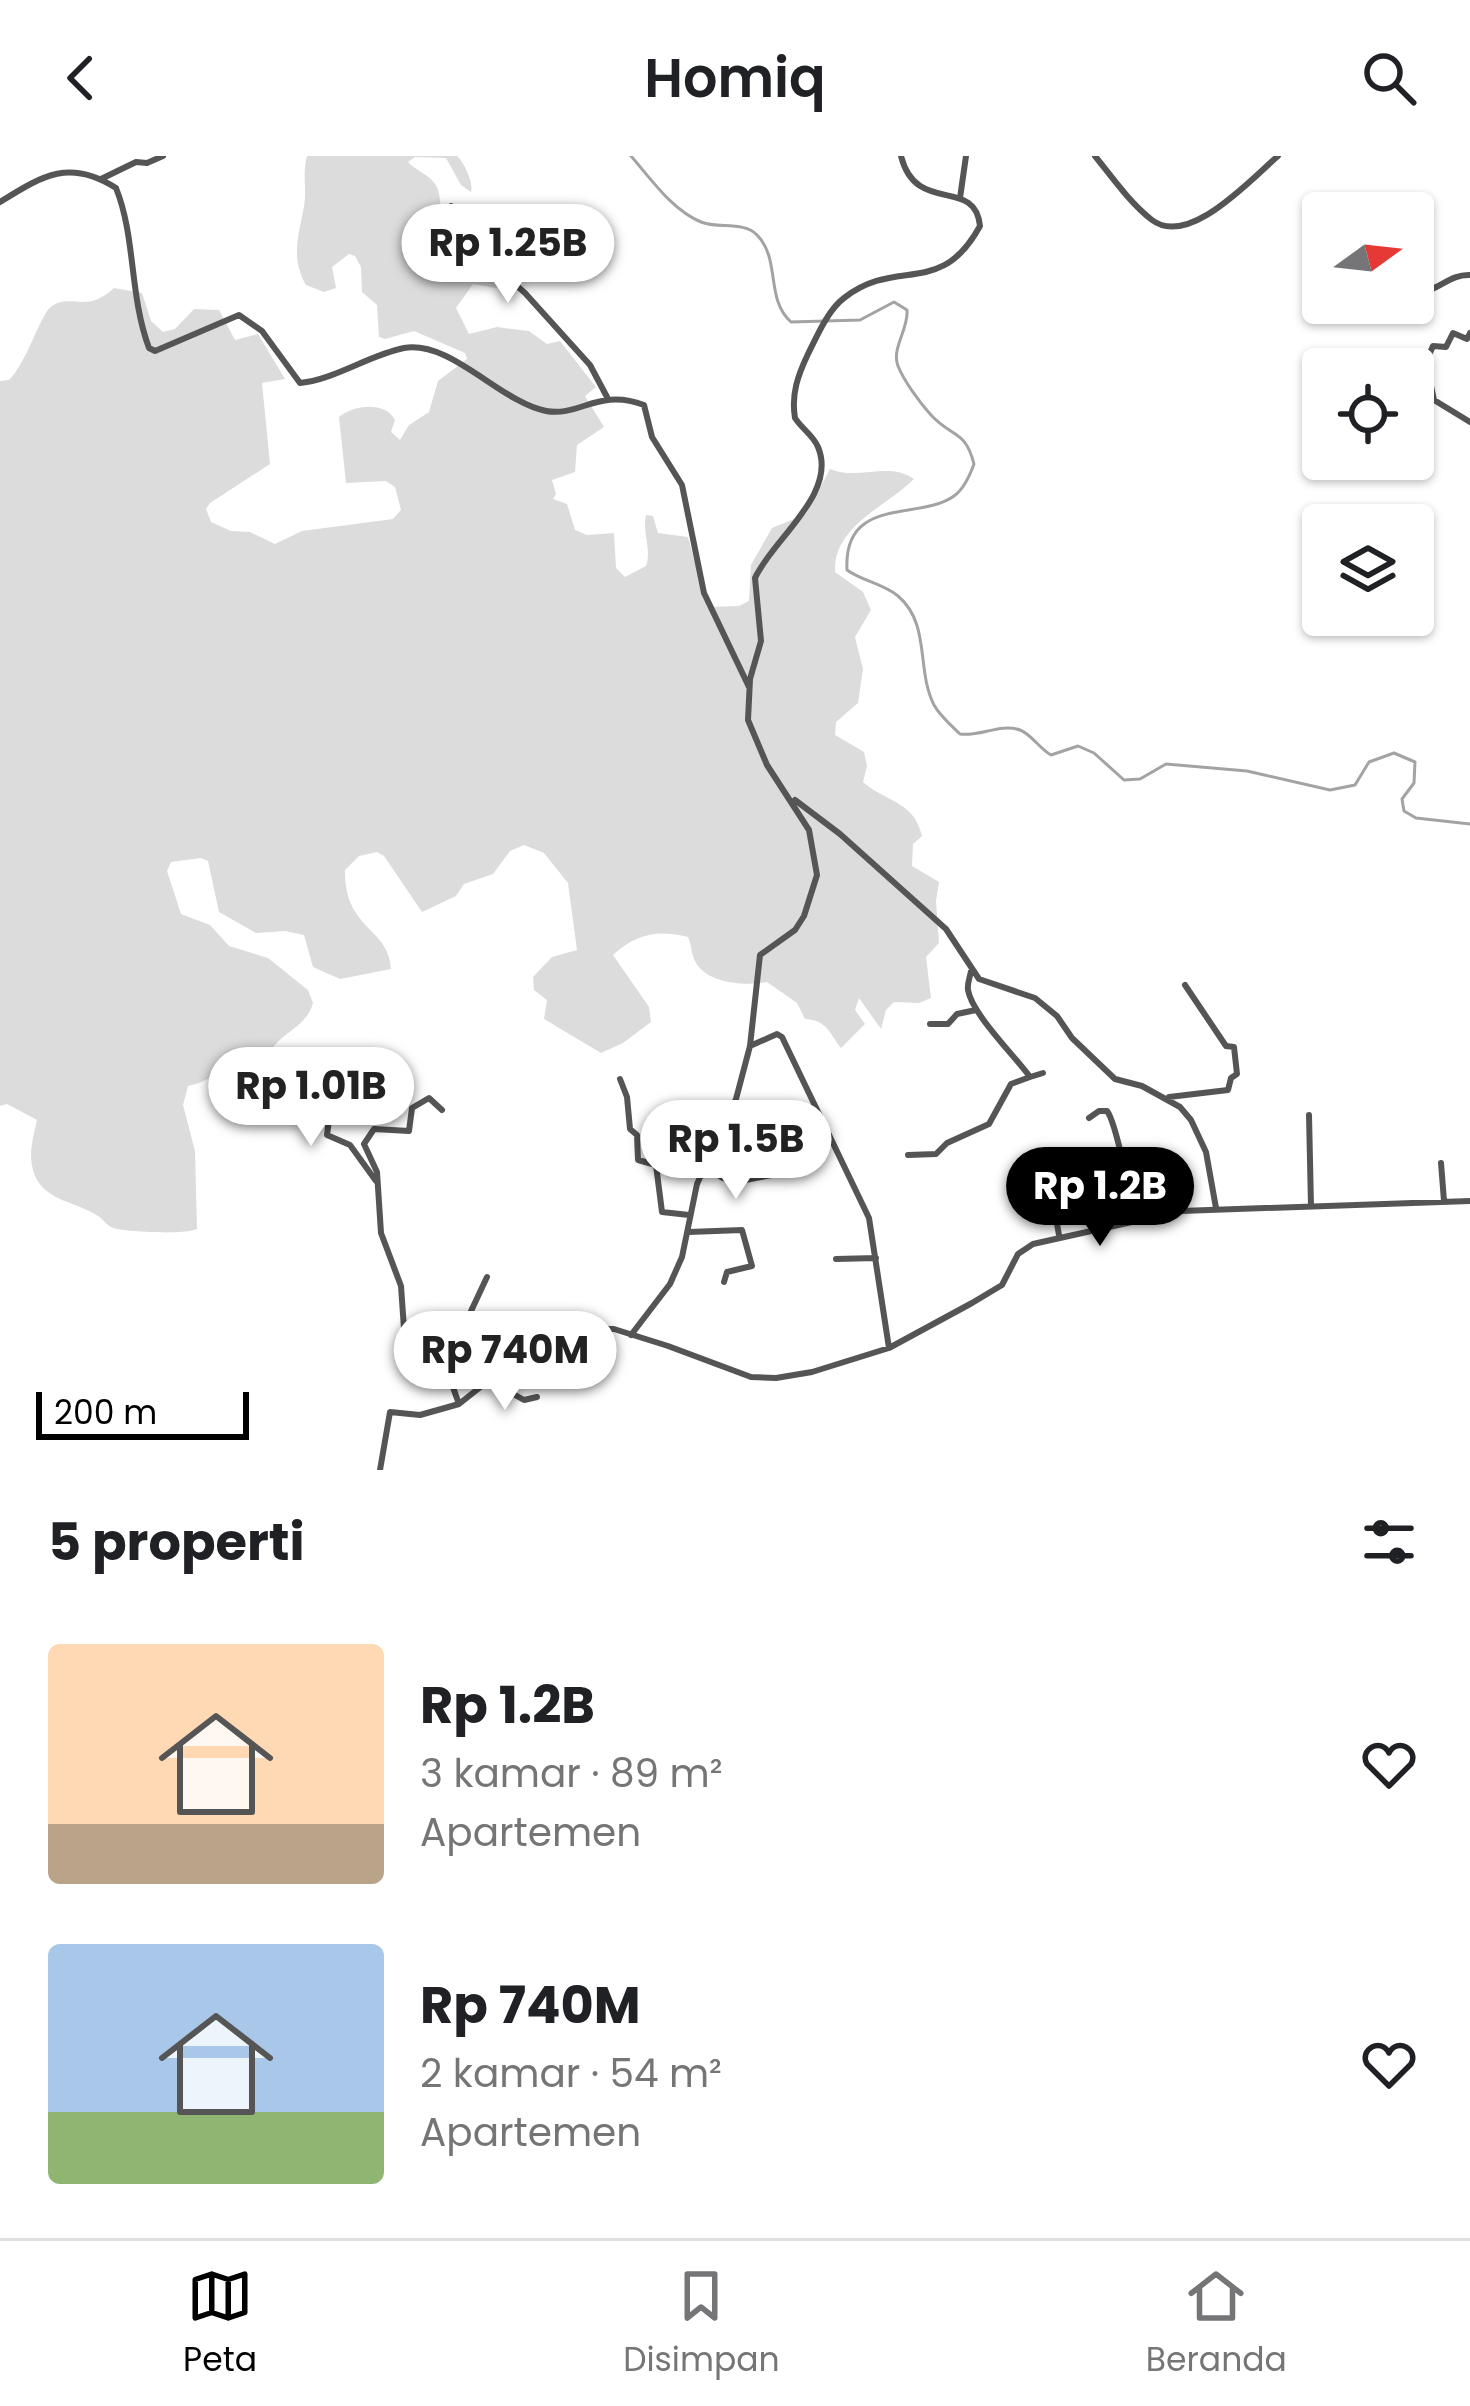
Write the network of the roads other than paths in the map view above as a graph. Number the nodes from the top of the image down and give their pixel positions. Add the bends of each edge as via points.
1 (164, 156) edge
2 (901, 156) edge
3 (966, 156) edge
4 (1095, 156) edge
5 (1278, 156) edge
6 (100, 179) junction
7 (960, 198) junction
8 (0, 202) edge
9 (451, 206) dead end
10 (1470, 275) edge
11 (1434, 291) edge
12 (1470, 333) edge
13 (607, 398) junction
14 (1470, 422) edge
15 (751, 690) junction
16 (791, 798) junction
17 (971, 971) junction
18 (1185, 985) dead end
19 (976, 1010) junction
20 (930, 1024) dead end
21 (751, 1046) junction
22 (315, 1061) dead end
23 (1043, 1073) dead end
24 (1030, 1077) junction
25 (620, 1078) dead end
26 (1165, 1097) junction
27 (442, 1110) dead end
28 (1309, 1115) dead end
29 (1090, 1118) dead end
30 (908, 1155) dead end
31 (1442, 1163) dead end
32 (1038, 1164) dead end
33 (704, 1169) junction
34 (772, 1175) dead end
35 (379, 1186) junction
36 (1444, 1201) junction
37 (1470, 1201) edge
38 (1311, 1206) junction
39 (1216, 1208) junction
40 (688, 1215) junction
41 (1134, 1220) junction
42 (689, 1232) junction
43 (1059, 1235) junction
44 (876, 1258) junction
45 (836, 1259) dead end
46 (487, 1277) dead end
47 (724, 1282) dead end
48 (631, 1335) junction
49 (889, 1348) junction
50 (499, 1372) junction
51 (537, 1397) dead end
52 (459, 1404) junction
53 (380, 1470) edge

1 - 6 street
2 - 7 street via 925,191
3 - 7 street
4 - 5 street via 1151,219 1174,226 1201,220
6 - 8 street via 47,174
6 - 13 street via 118,191 149,349 239,315 262,331 300,383 409,347 543,410
7 - 15 street via 980,226 955,262 845,297 799,373 793,407 823,469 755,578 761,641
9 - 13 street via 470,256 525,293 590,365
10 - 11 street
12 - 14 street via 1452,333 1426,362 1434,400
13 - 15 street via 645,406 652,437 682,485 704,593
15 - 16 street via 756,742
16 - 17 street via 946,929
16 - 21 street via 809,830 818,875 795,930 760,955
17 - 19 street
17 - 26 street via 1035,998 1115,1078
18 - 26 street via 1234,1047 1237,1074 1228,1090
19 - 20 street
19 - 24 street
21 - 33 street
21 - 44 street via 782,1037 869,1218
22 - 35 street via 331,1086 327,1135 350,1145
23 - 24 street
24 - 30 street via 1011,1084 989,1124 936,1154
25 - 40 street via 638,1160 656,1165 662,1212
26 - 39 street via 1200,1136
27 - 35 street via 426,1097 412,1108 409,1131 372,1130 364,1144
28 - 38 street
29 - 41 street via 1107,1112 1116,1123
31 - 36 street
32 - 43 street via 1049,1173
33 - 34 street via 729,1182
33 - 40 street
35 - 52 street via 405,1343 450,1379
36 - 37 street
36 - 38 street
38 - 39 street
39 - 41 street
40 - 42 street
41 - 43 street
42 - 47 street via 742,1230 752,1267 727,1272
42 - 48 street via 670,1284
43 - 49 street via 1018,1253 1002,1285
44 - 45 street
44 - 49 street
46 - 50 street via 457,1342
48 - 49 street via 760,1378
48 - 50 street via 598,1329 553,1338
50 - 51 street via 515,1395
50 - 52 street
52 - 53 street via 423,1415 390,1412

